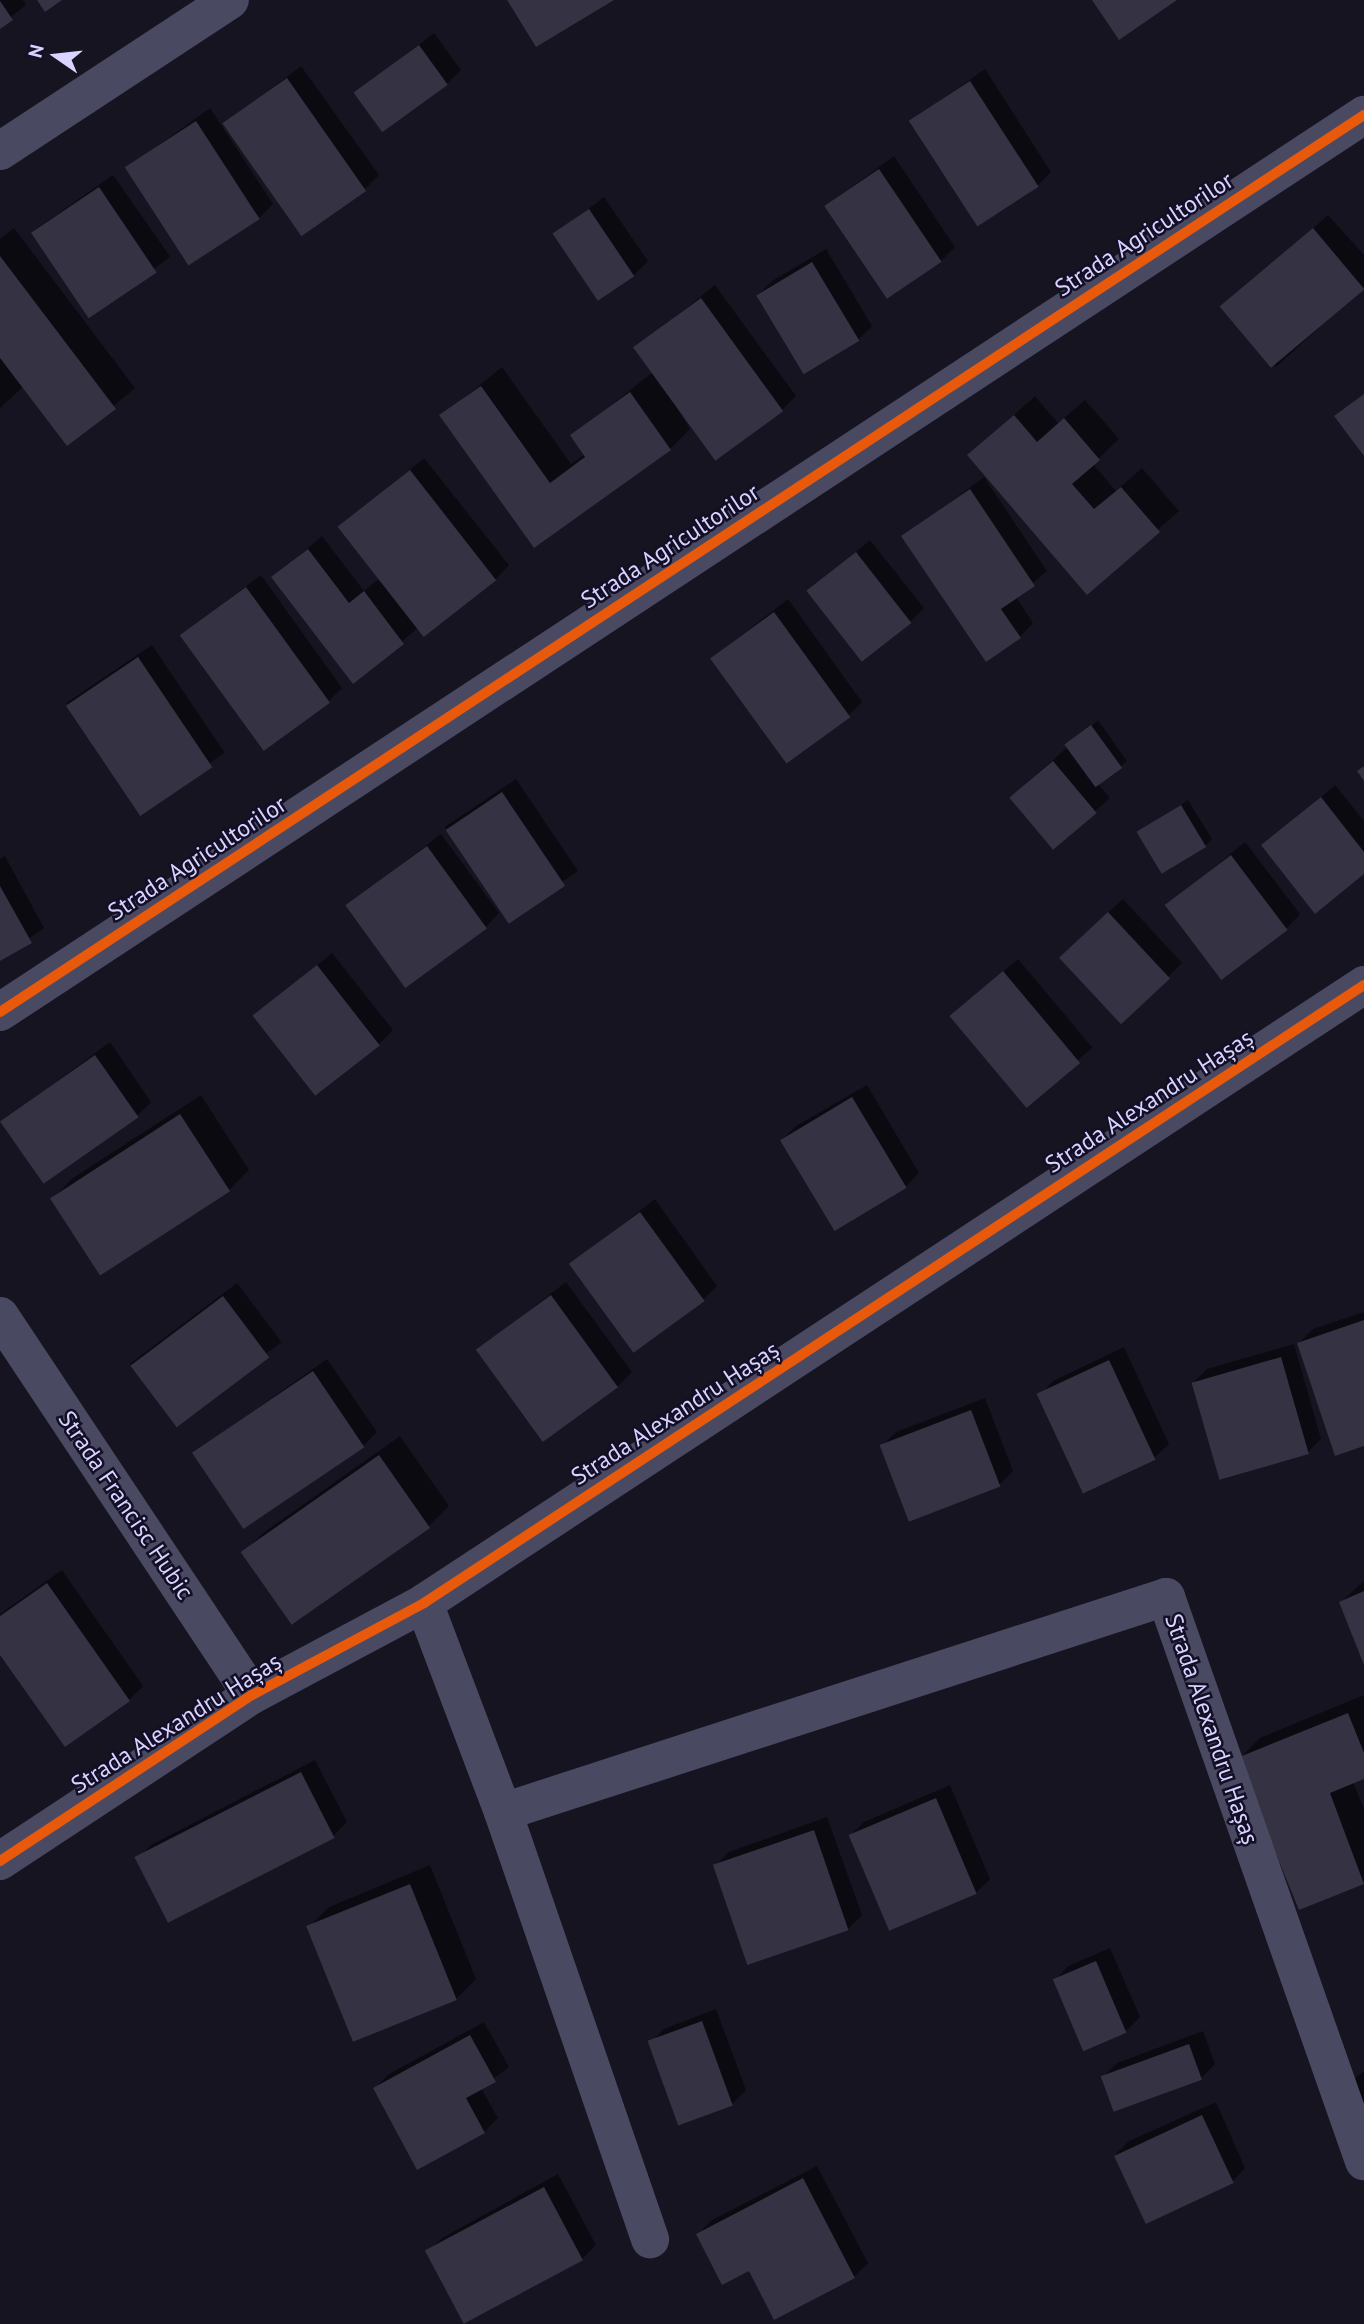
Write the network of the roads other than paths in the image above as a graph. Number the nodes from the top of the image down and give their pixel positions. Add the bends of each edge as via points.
1 (230, 0) edge
2 (1364, 115) edge
3 (0, 151) edge
4 (1364, 985) edge
5 (0, 1012) edge
6 (0, 1316) edge
7 (424, 1603) junction
8 (252, 1695) junction
9 (503, 1812) junction
10 (0, 1861) edge
11 (1364, 2161) edge
12 (650, 2239) dead end

1 - 3 street
2 - 5 street, Strada Agricultorilor
4 - 7 street, Strada Alexandru Hașaș
6 - 8 street, Strada Francisc Hubic
7 - 8 street, Strada Alexandru Hașaș
7 - 9 street
8 - 10 street, Strada Alexandru Hașaș
9 - 11 street, Strada Alexandru Hașaș via 1166,1597
9 - 12 street

